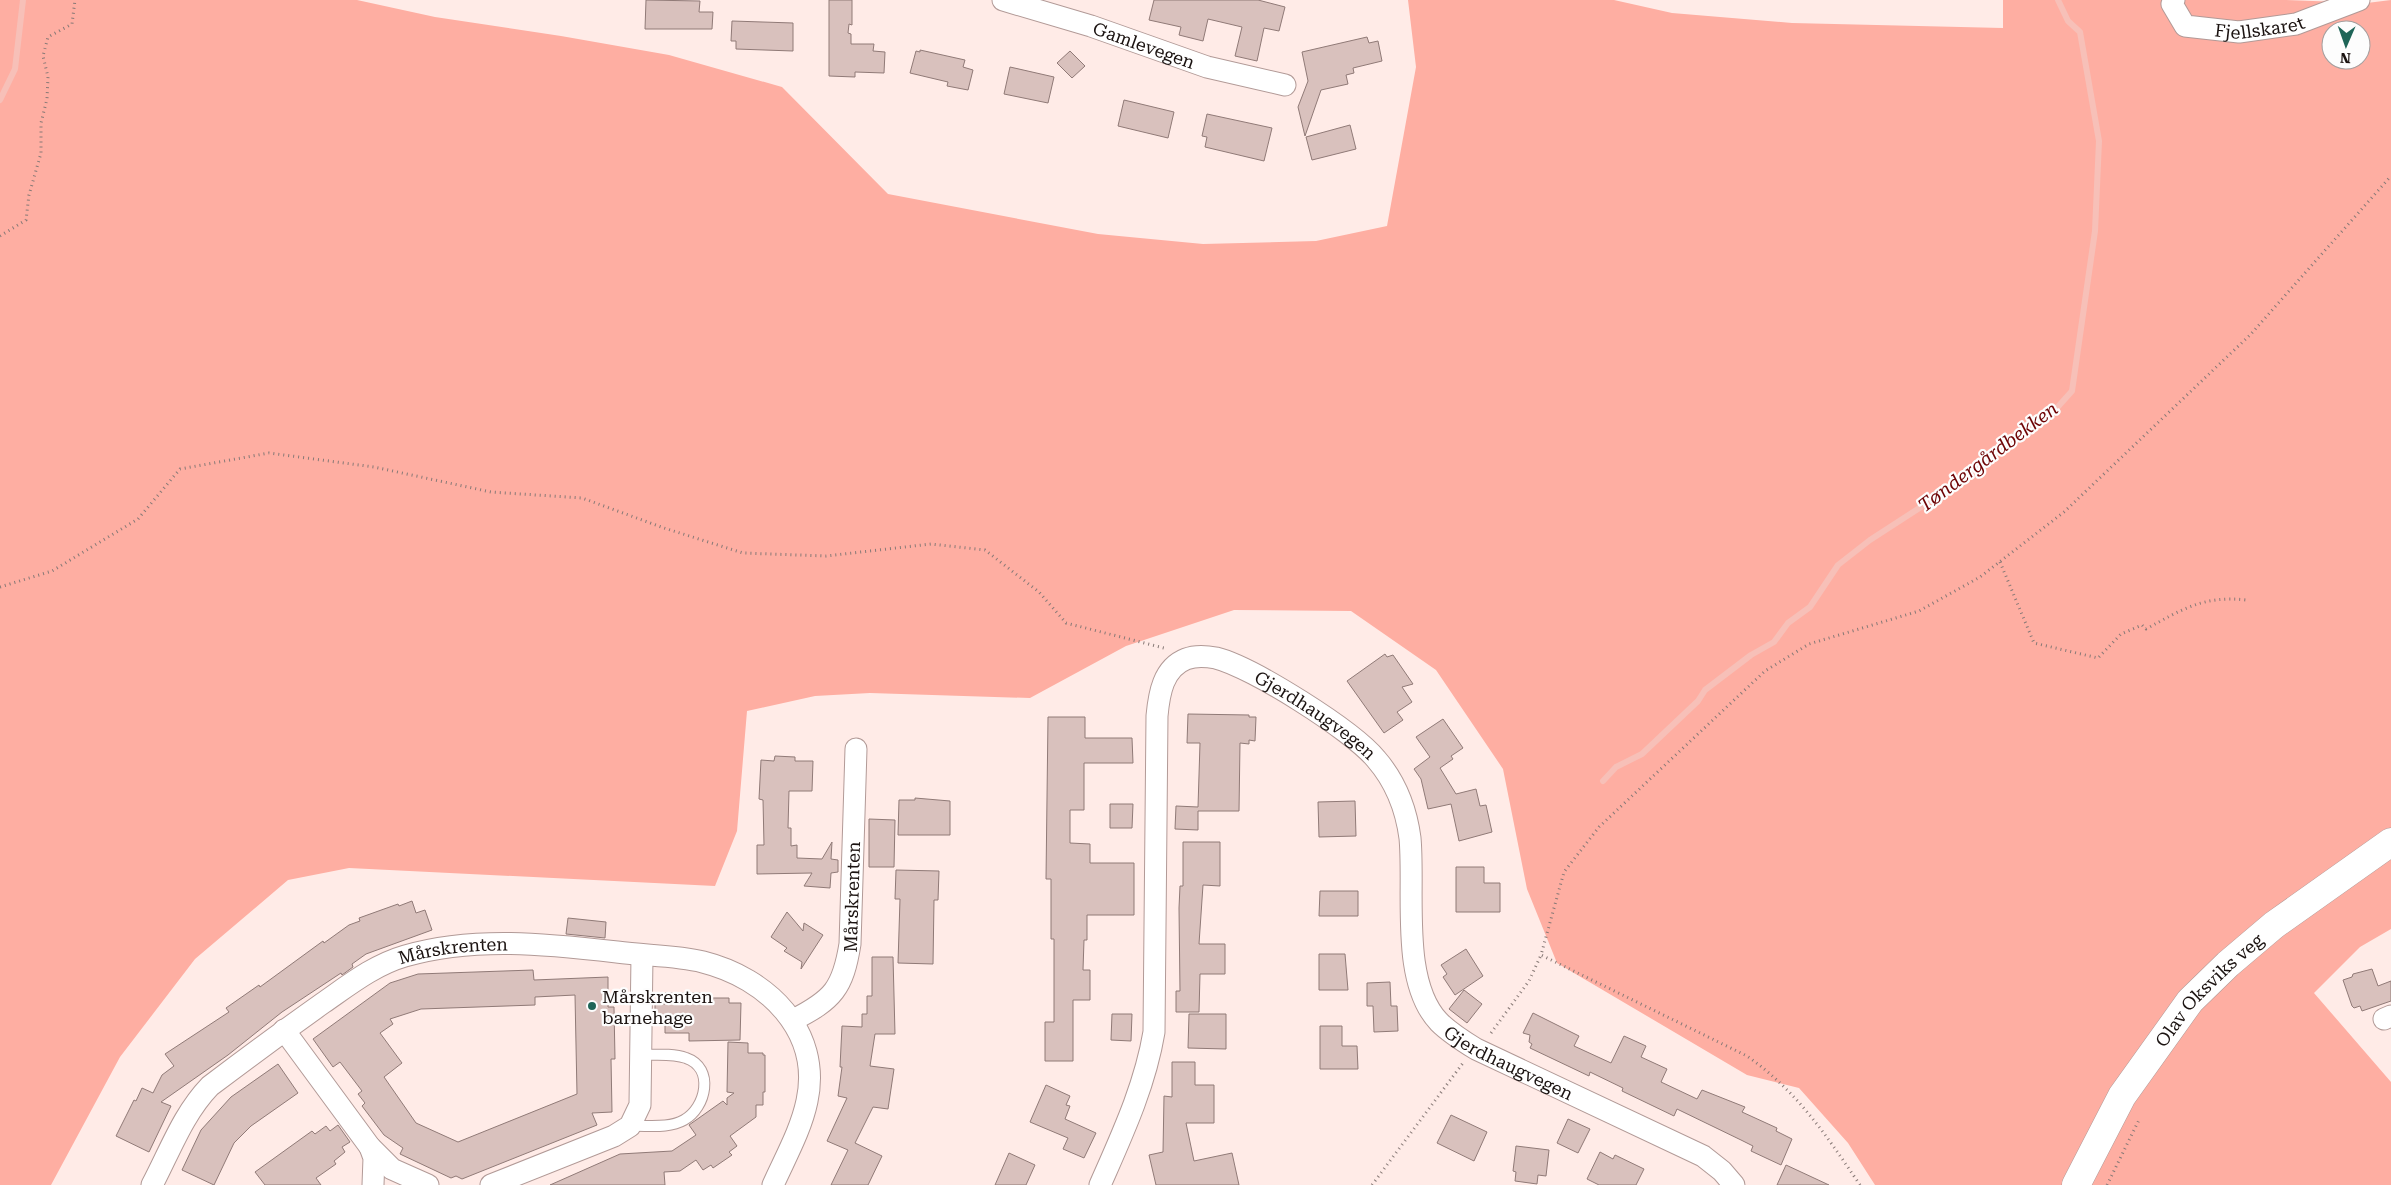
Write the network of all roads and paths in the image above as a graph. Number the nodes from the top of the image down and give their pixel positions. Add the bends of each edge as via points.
1 (75, 0) edge
2 (1002, 0) edge
3 (2174, 0) edge
4 (2359, 0) edge
5 (1285, 86) dead end
6 (2391, 176) edge
7 (0, 236) edge
8 (2000, 562) junction
9 (0, 587) edge
10 (2246, 600) dead end
11 (1198, 656) junction
12 (856, 749) dead end
13 (2391, 842) edge
14 (1541, 955) junction
15 (642, 956) junction
16 (793, 1020) junction
17 (284, 1030) junction
18 (1476, 1049) junction
19 (640, 1055) junction
20 (2142, 1113) dead end
21 (630, 1126) junction
22 (370, 1147) junction
23 (152, 1185) edge
24 (373, 1185) edge
25 (428, 1185) edge
26 (491, 1185) edge
27 (773, 1185) edge
28 (1100, 1185) edge
29 (1372, 1185) edge
30 (1734, 1185) edge
31 (1860, 1185) edge
32 (2076, 1185) edge
33 (2107, 1185) edge

1 - 7 path via 72,24 48,37 43,56 48,77 47,99 41,123 41,154 29,194 26,220
2 - 5 street, Gamlevegen via 1092,26 1207,67
3 - 4 street, Fjellskaret via 2172,4 2184,26 2239,32 2296,24
6 - 8 path via 2250,335 2064,512
8 - 10 path via 2034,643 2098,658 2121,634 2142,625 2146,629 2189,605 2229,598
8 - 14 path via 1919,611 1809,644 1765,671 1599,827 1564,872
9 - 11 path via 52,572 138,519 180,469 269,453 374,467 491,492 582,498 743,553 826,556 931,544 985,550 1040,592 1066,623
11 - 18 street, Gjerdhaugvegen via 1234,664 1334,723 1367,750 1391,779 1407,818 1410,838 1413,943 1418,986 1439,1022
11 - 28 street via 1175,665 1159,695 1154,1032 1142,1086
12 - 16 street, Mårskrenten via 850,944 846,972 833,994 817,1008
13 - 32 street, Olav Oksviks veg via 2274,925 2190,1001 2122,1096
14 - 18 path via 1529,981
14 - 31 path via 1747,1056 1772,1074 1824,1132
15 - 16 street, Mårskrenten via 704,962 733,973 776,1000
15 - 17 street, Mårskrenten via 542,945 464,944 433,949 380,965
15 - 19 street
16 - 27 street, Mårskrenten via 806,1050 809,1088 794,1140
17 - 22 street
17 - 23 street, Mårskrenten via 200,1097 182,1124
18 - 29 path via 1458,1068
18 - 30 street, Gjerdhaugvegen via 1703,1156
19 - 21 street via 640,1105
19 - 21 lane via 687,1058 702,1071 704,1092 700,1103 684,1120 669,1125
20 - 33 path
21 - 26 street via 614,1136
22 - 24 street via 374,1158
22 - 25 street via 392,1169

